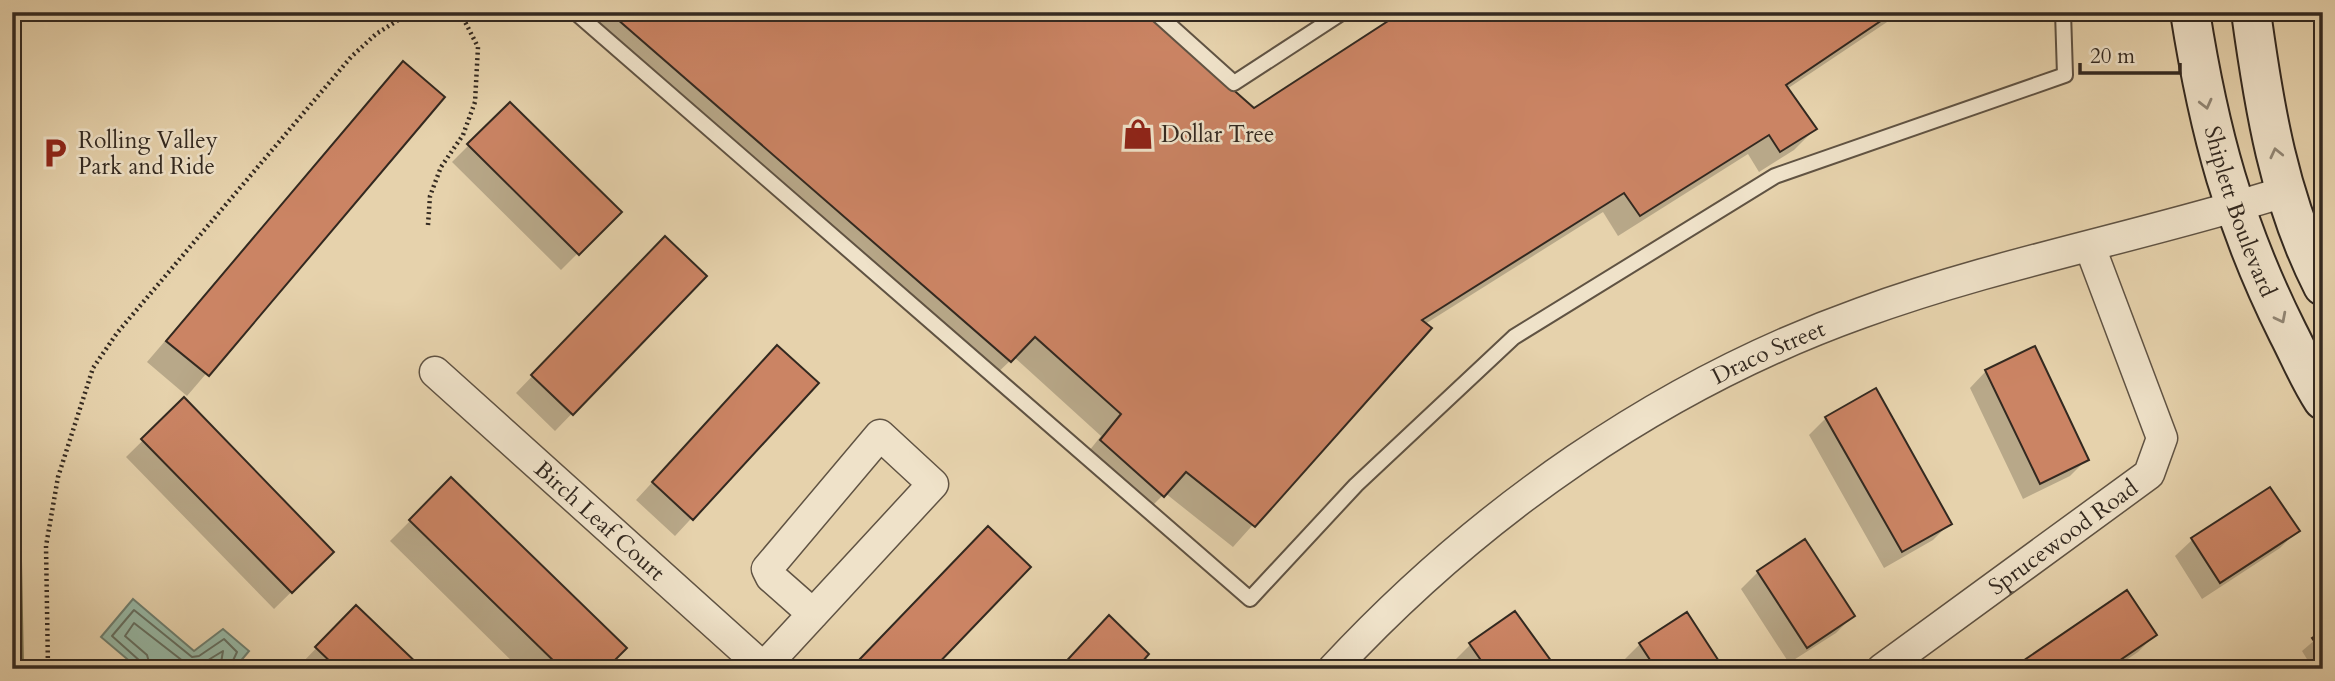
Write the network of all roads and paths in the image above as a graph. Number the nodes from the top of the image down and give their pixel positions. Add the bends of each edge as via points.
1 (411, 12) edge
2 (460, 12) edge
3 (575, 12) edge
4 (1154, 12) edge
5 (1343, 12) edge
6 (2063, 12) edge
7 (2190, 12) edge
8 (2251, 12) edge
9 (2284, 192) junction
10 (2233, 208) junction
11 (428, 225) dead end
12 (2090, 247) junction
13 (2323, 286) edge
14 (435, 372) dead end
15 (2323, 400) edge
16 (813, 614) junction
17 (764, 668) edge
18 (48, 669) edge
19 (1334, 669) edge
20 (1882, 669) edge

1 - 18 path via 351,57 117,333 93,368 58,477 46,547
2 - 11 path via 478,47 475,102 463,135 441,167 430,195
3 - 6 lane via 1250,599 1356,485 1514,337 1776,176 2065,75
4 - 5 lane via 1234,83
7 -> 10 street, Shiplett Boulevard via 2203,95
9 -> 8 street, Shiplett Boulevard
9 - 10 street, Draco Street
9 - 13 street, Shiplett Boulevard via 2303,247
10 - 12 street, Draco Street
10 -> 15 street, Shiplett Boulevard via 2259,274
12 - 19 street, Draco Street via 1934,288 1860,313 1790,341 1656,409 1524,495 1445,559
12 - 20 street, Sprucewood Road via 2162,438 2149,474
14 - 17 street, Birch Leaf Court
16 - 16 street via 933,484 880,435 766,569
16 - 17 street

